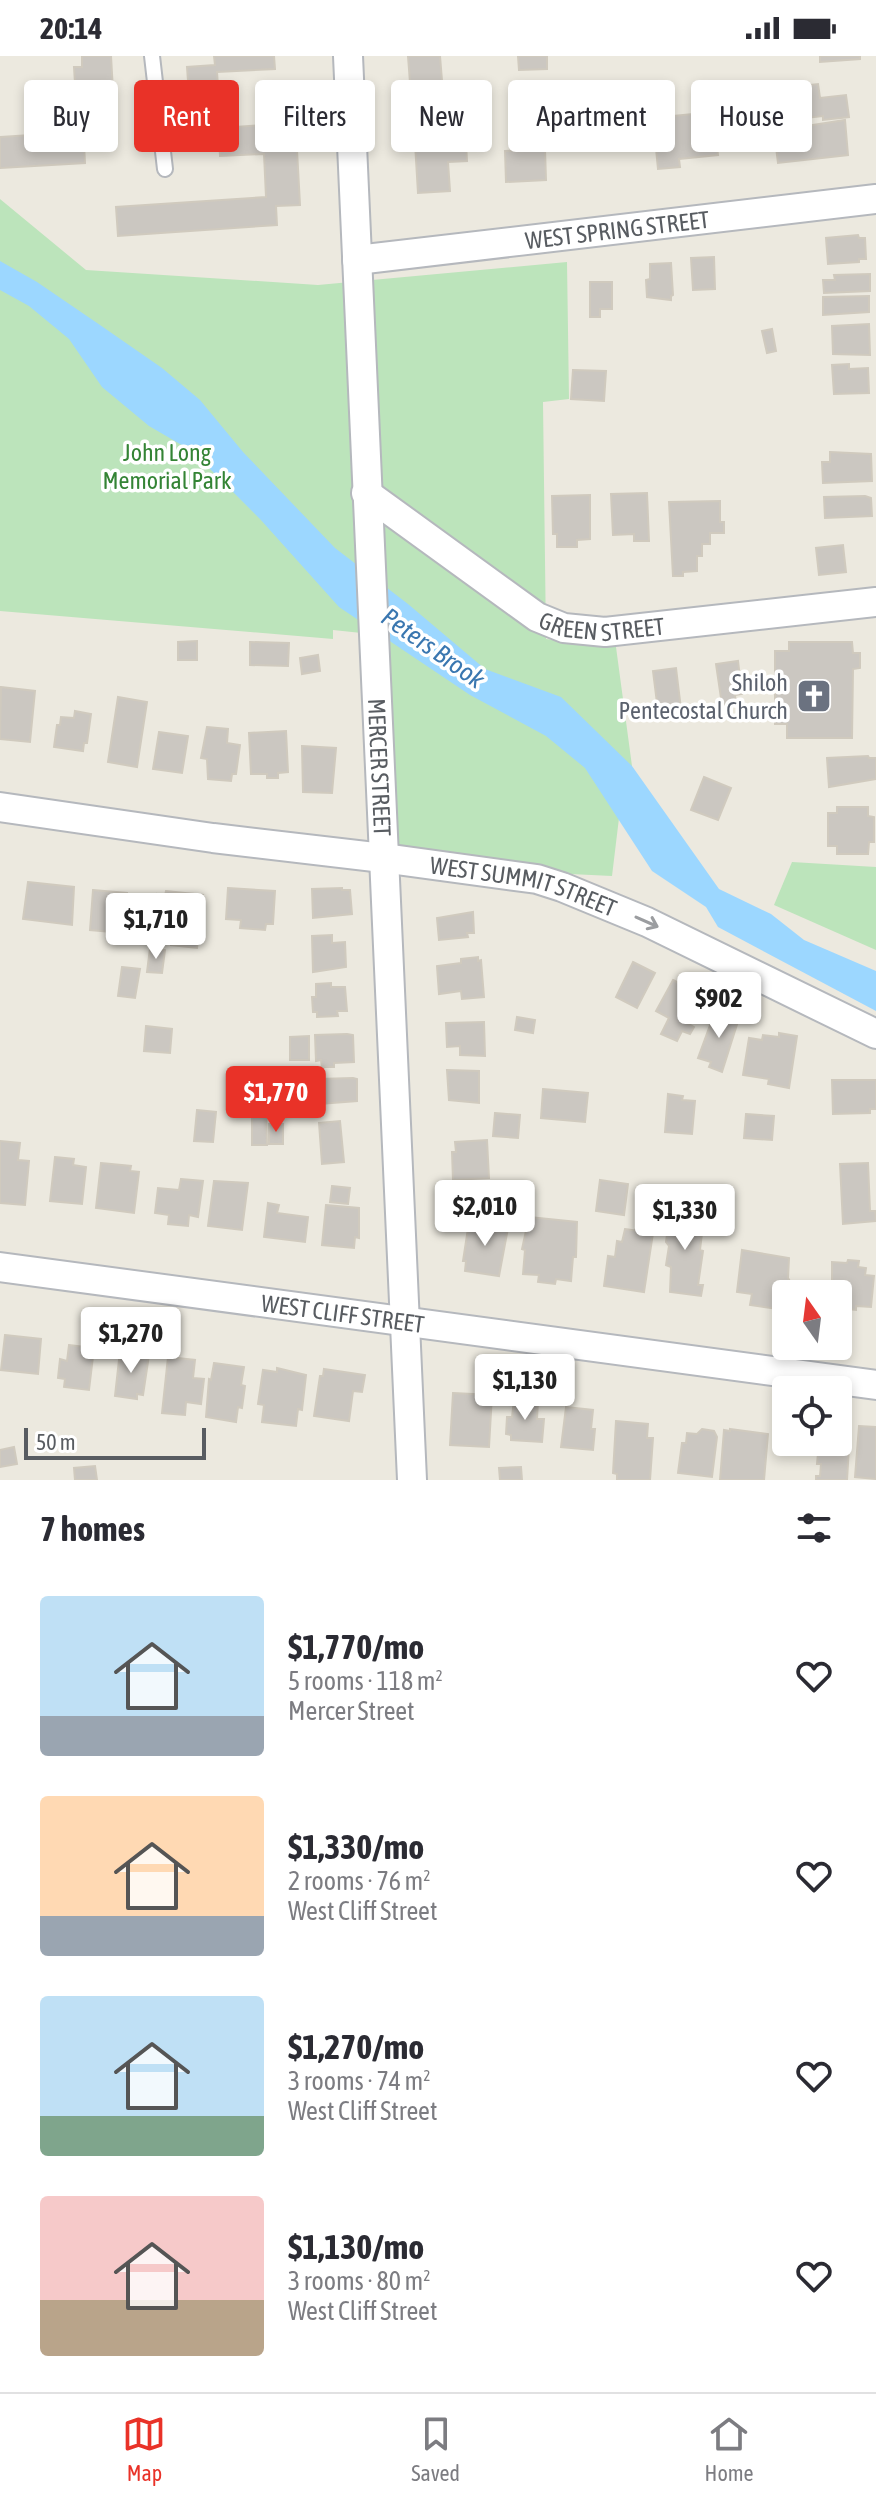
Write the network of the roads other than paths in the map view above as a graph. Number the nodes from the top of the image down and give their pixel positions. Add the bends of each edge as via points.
1 (152, 56) edge
2 (348, 56) edge
3 (165, 169) dead end
4 (876, 199) edge
5 (357, 260) junction
6 (366, 493) junction
7 (876, 602) edge
8 (0, 807) edge
9 (383, 858) junction
10 (876, 1034) edge
11 (0, 1267) edge
12 (405, 1323) junction
13 (876, 1385) edge
14 (412, 1480) edge

1 - 3 lane
2 - 5 street, MERCER STREET
4 - 5 street, WEST SPRING STREET
5 - 6 street, MERCER STREET
6 - 7 street, GREEN STREET via 537,617 564,628 605,632
6 - 9 street, MERCER STREET
8 - 9 street, WEST SUMMIT STREET
9 -> 10 street, WEST SUMMIT STREET via 562,887 647,922
9 - 12 street, MERCER STREET
11 - 12 street, WEST CLIFF STREET
12 - 13 street, WEST CLIFF STREET
12 - 14 street, MERCER STREET

